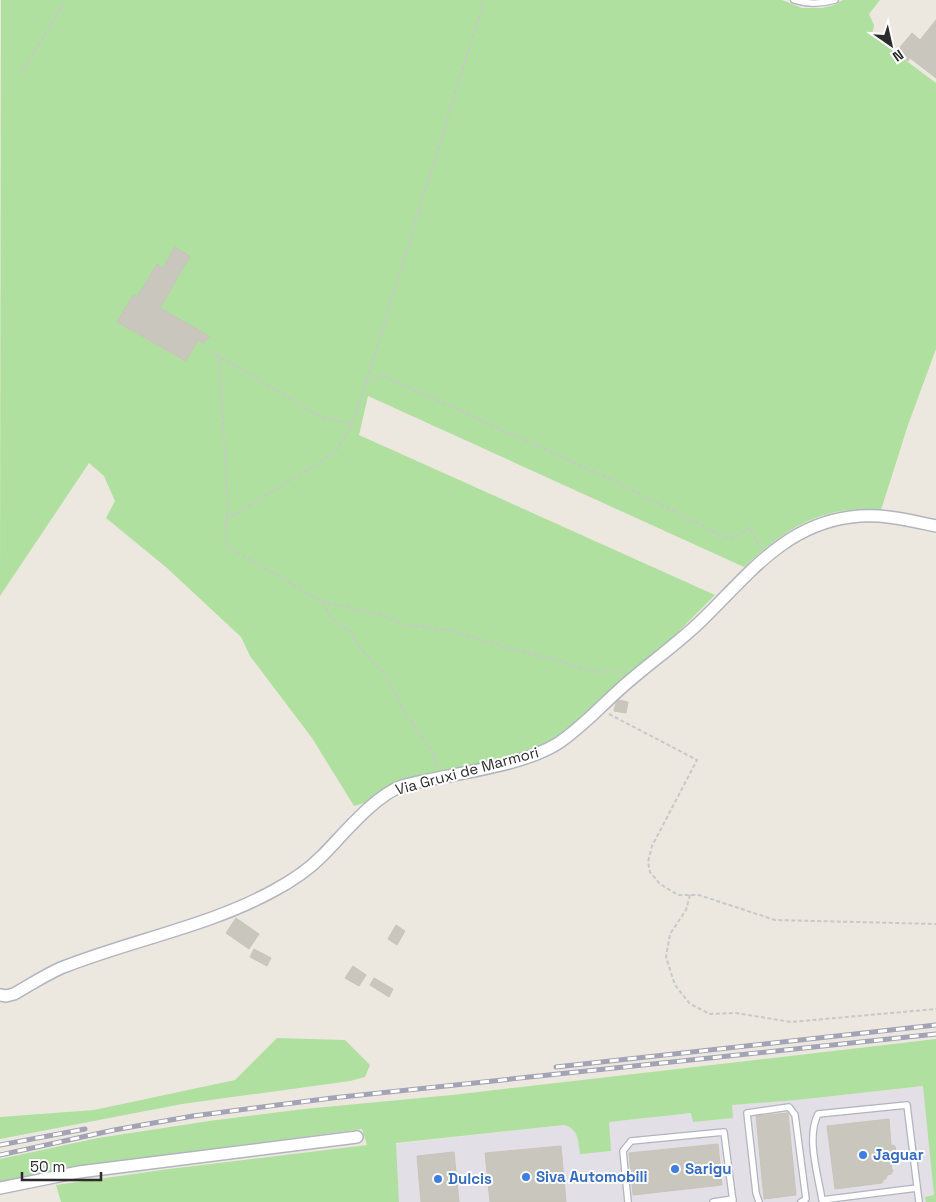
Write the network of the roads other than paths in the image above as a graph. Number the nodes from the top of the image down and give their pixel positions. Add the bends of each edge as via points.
1 (794, 0) edge
2 (835, 0) edge
3 (936, 526) edge
4 (0, 996) edge
5 (357, 1137) dead end
6 (0, 1188) edge
7 (917, 1188) junction
8 (733, 1201) edge
9 (628, 1202) edge
10 (713, 1202) edge
11 (759, 1202) edge
12 (801, 1202) edge
13 (919, 1202) edge

1 - 2 lane via 804,4
3 - 4 street, Via Gruxi de Marmori via 891,516 850,517 810,528 756,565 673,647 555,745 494,766 388,792 319,859 275,890 211,918 62,968 14,994
5 - 6 street via 79,1172
7 - 7 lane via 906,1105 818,1114 812,1138 822,1200
7 - 13 lane
8 - 9 lane via 724,1132 631,1141 622,1151
8 - 10 lane
11 - 12 lane via 747,1113 789,1107 795,1115 806,1199

